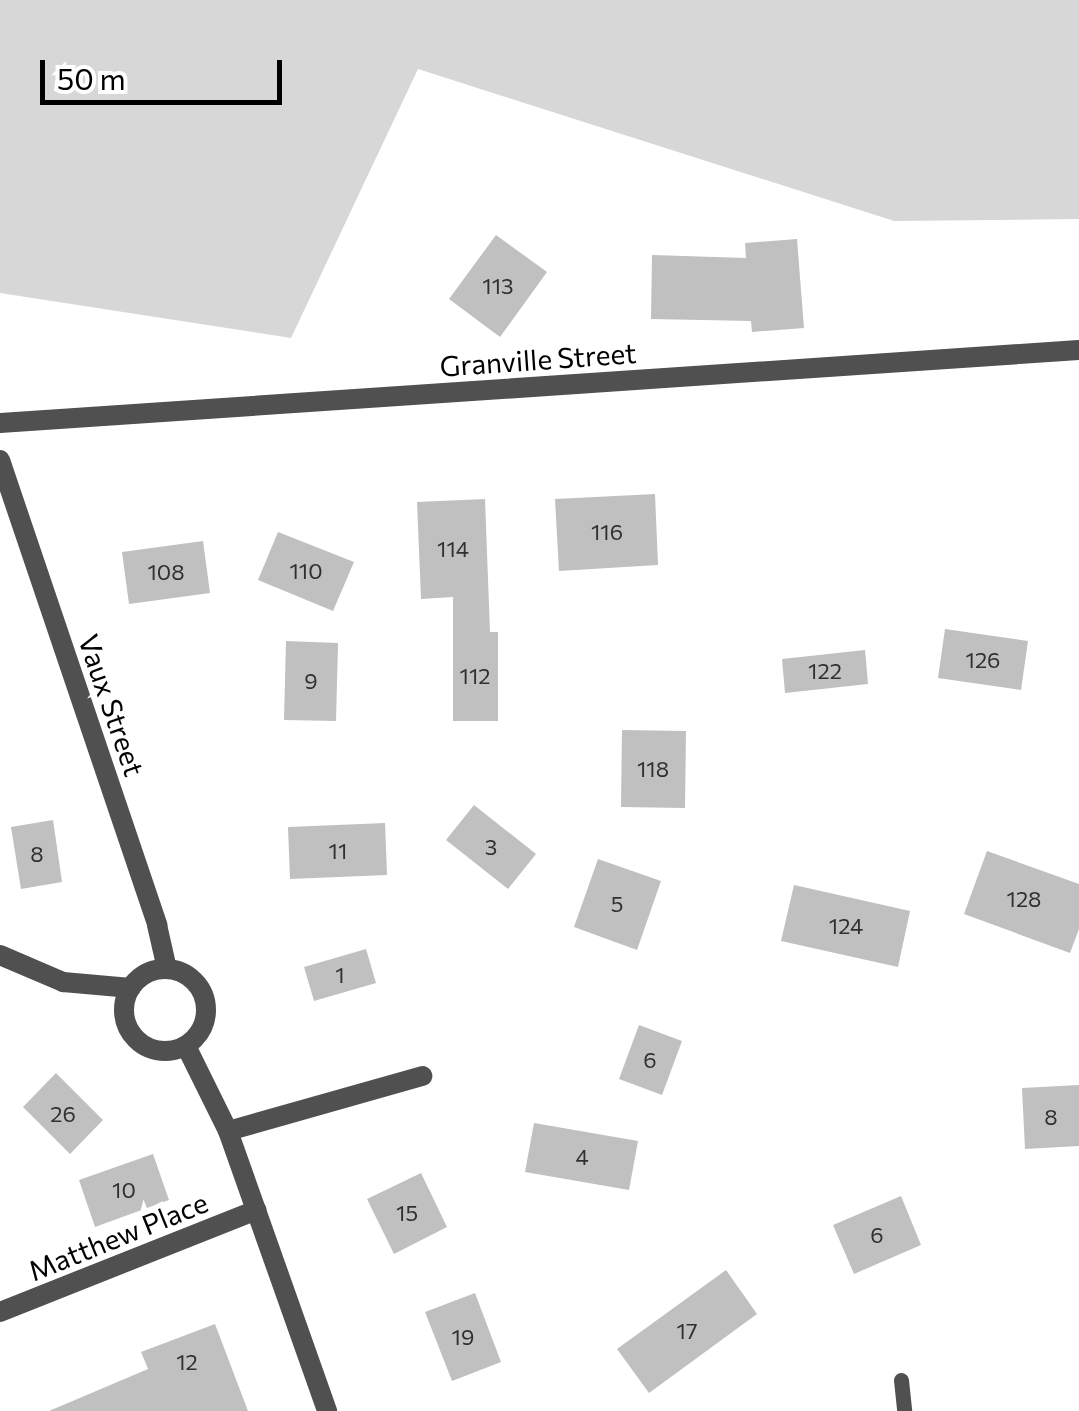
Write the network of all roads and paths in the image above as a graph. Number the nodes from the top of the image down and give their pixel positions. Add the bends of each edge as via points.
1 (1079, 350) edge
2 (0, 423) edge
3 (0, 460) edge
4 (0, 955) edge
5 (166, 969) junction
6 (131, 988) junction
7 (186, 1046) junction
8 (422, 1076) dead end
9 (228, 1131) junction
10 (256, 1210) junction
11 (0, 1312) edge
12 (901, 1380) dead end
13 (327, 1411) edge
14 (904, 1411) edge

1 - 2 street, Granville Street
3 - 5 street, Vaux Street via 157,925
4 - 6 street via 63,982
5 - 6 street via 140,977
5 - 7 street via 191,979 205,1000 203,1026
6 - 7 street via 124,1014 135,1039 159,1051
7 - 9 street
8 - 9 street
9 - 10 street
10 - 11 street, Matthew Place
10 - 13 street
12 - 14 lane

